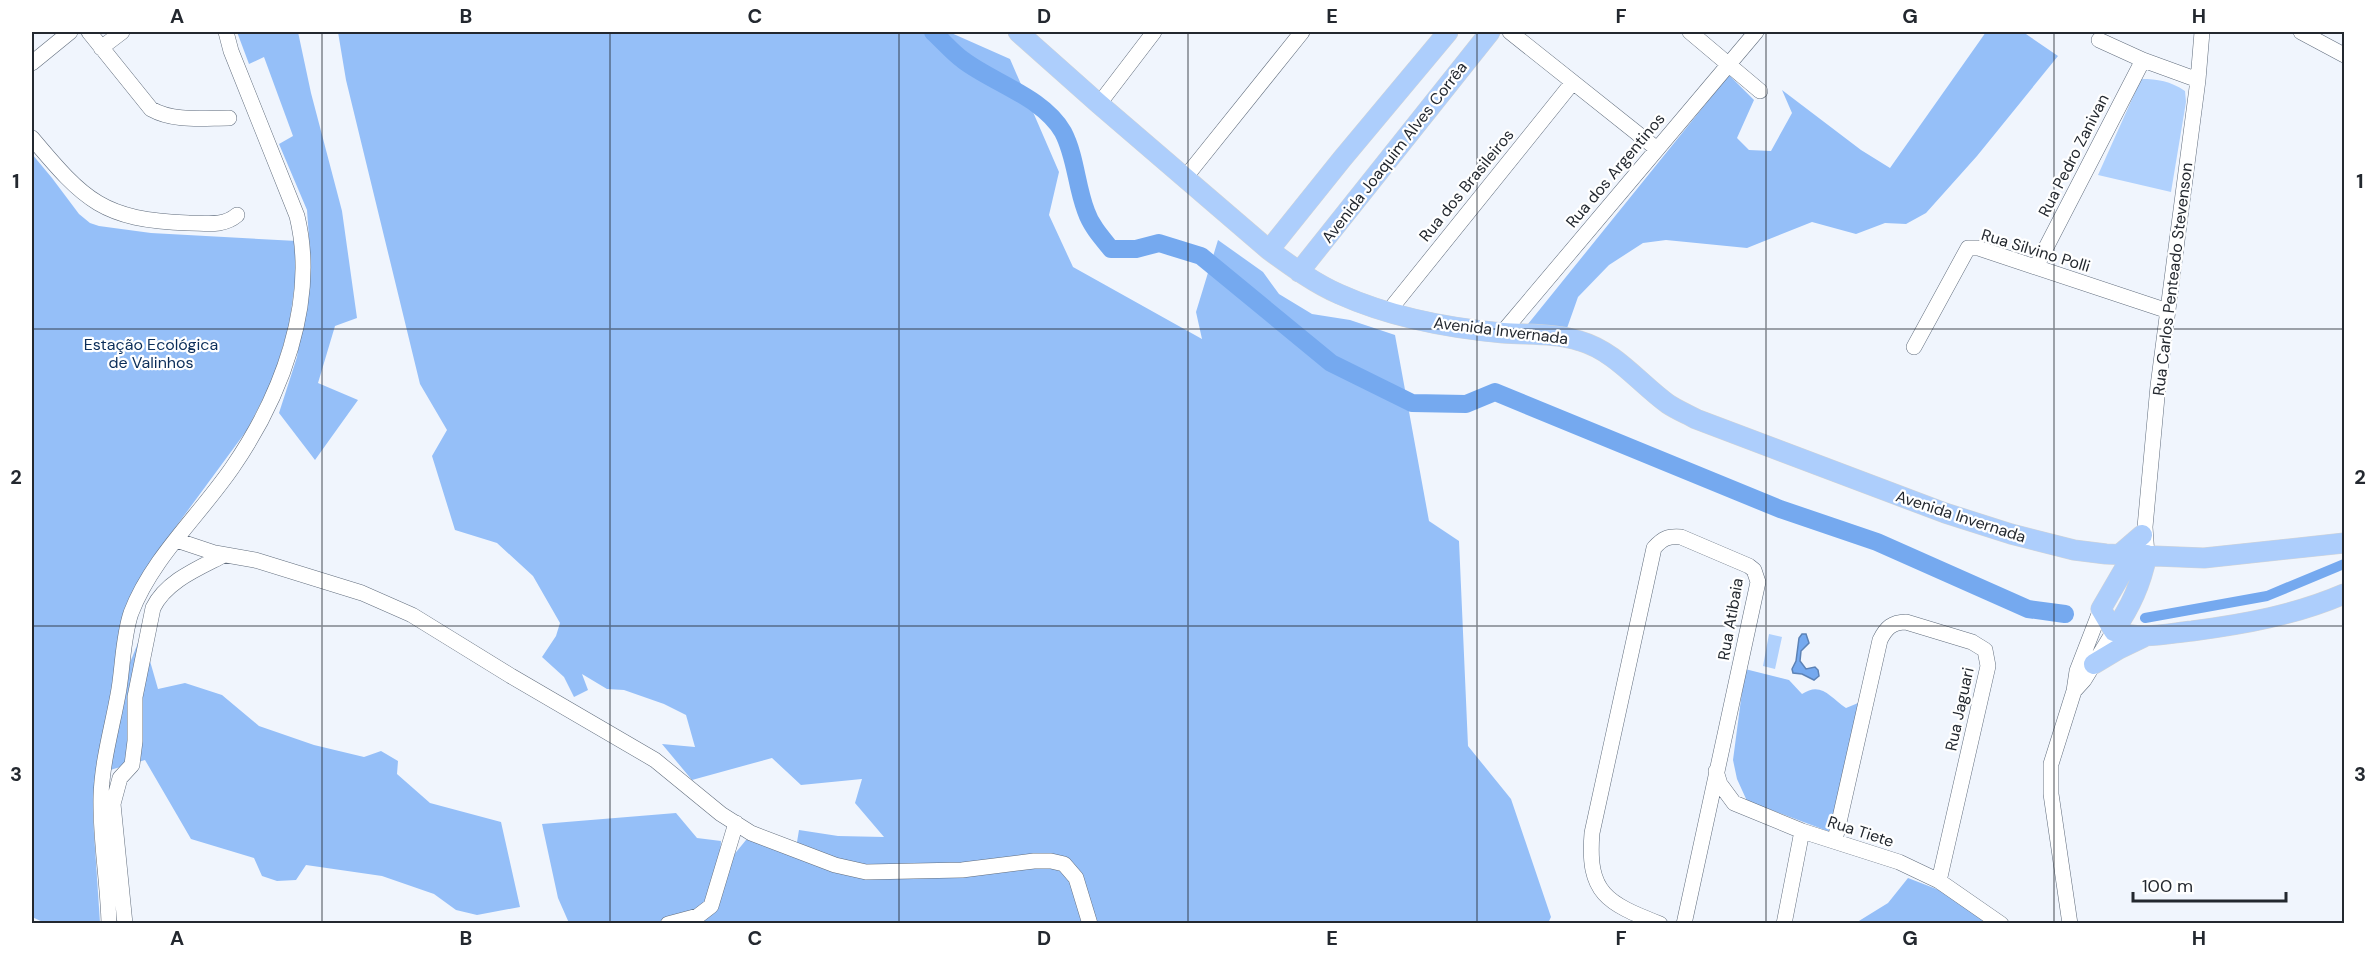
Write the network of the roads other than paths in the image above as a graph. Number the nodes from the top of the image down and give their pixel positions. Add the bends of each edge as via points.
1 (68, 32) edge
2 (88, 32) edge
3 (122, 32) edge
4 (226, 32) edge
5 (1018, 32) edge
6 (1154, 32) edge
7 (1302, 32) edge
8 (1448, 32) edge
9 (1490, 32) edge
10 (1510, 32) edge
11 (1690, 32) edge
12 (1756, 32) edge
13 (2202, 32) edge
14 (2301, 32) edge
15 (2099, 40) dead end
16 (101, 48) junction
17 (2344, 55) edge
18 (2143, 60) junction
19 (32, 63) edge
20 (1729, 65) junction
21 (2198, 80) junction
22 (1573, 82) junction
23 (1761, 91) dead end
24 (1099, 104) junction
25 (229, 118) dead end
26 (32, 138) edge
27 (1657, 149) junction
28 (1184, 179) junction
29 (237, 215) dead end
30 (1269, 250) junction
31 (2036, 267) junction
32 (1299, 272) junction
33 (2168, 310) junction
34 (1388, 312) junction
35 (1502, 333) junction
36 (1914, 348) dead end
37 (176, 540) junction
38 (2344, 543) edge
39 (2134, 545) junction
40 (224, 555) junction
41 (2344, 594) edge
42 (2101, 609) junction
43 (2114, 631) junction
44 (2146, 636) junction
45 (2094, 664) junction
46 (2074, 691) junction
47 (1716, 771) junction
48 (736, 823) junction
49 (1802, 831) junction
50 (1835, 840) junction
51 (1939, 881) junction
52 (1635, 919) edge
53 (109, 924) edge
54 (125, 924) edge
55 (668, 924) edge
56 (1090, 924) edge
57 (1660, 924) edge
58 (1684, 924) edge
59 (1784, 924) edge
60 (2001, 924) edge
61 (2070, 924) edge

1 - 19 street
2 - 16 street
3 - 16 street
4 - 37 street via 297,216 303,241 303,283 295,330 279,382 261,419 232,468
5 - 24 main road, Avenida Invernada
6 - 24 street
7 - 28 street
8 - 30 main road, Avenida Joaquim Alves Corrêa
9 - 32 main road, Avenida Joaquim Alves Corrêa
10 - 22 street
11 - 20 street
12 - 20 street, Rua dos Argentinos
13 - 21 street, Rua Carlos Penteado Stevenson
14 - 17 street
15 - 18 street
16 - 25 street via 143,101 161,114
18 - 21 street
18 - 31 street, Rua Pedro Zanivan
20 - 23 street
20 - 27 street, Rua dos Argentinos
21 - 33 street, Rua Carlos Penteado Stevenson
22 - 27 street
22 - 34 street, Rua dos Brasileiros
24 - 28 main road, Avenida Invernada
26 - 29 street via 80,191 118,213 152,222 218,224
27 - 35 street, Rua dos Argentinos
28 - 30 main road, Avenida Invernada
30 - 32 main road, Avenida Invernada
31 - 33 street, Rua Silvino Polli
31 - 36 street, Rua Silvino Polli via 1968,248
32 - 34 main road, Avenida Invernada via 1338,294
33 - 39 street, Rua Carlos Penteado Stevenson
34 - 35 main road, Avenida Invernada
35 - 39 main road, Avenida Invernada via 1562,337 1601,349 1668,404 1696,419 1945,513 2074,550
37 - 40 street
37 - 53 street via 143,588 124,646 101,796
38 - 39 main road, Avenida Invernada via 2224,557 2167,556
39 - 42 main road, Rua Carlos Penteado Stevenson
39 - 43 main road, Rua Carlos Penteado Stevenson via 2139,588
40 - 48 street via 255,560 362,593 412,615 655,760
40 - 54 street via 175,583 153,608 135,697 132,765 120,778 113,804
41 - 44 main road via 2300,612 2244,624
42 - 43 main road
42 - 46 street, Rua Carlos Penteado Stevenson via 2084,650
43 - 44 main road
43 - 45 street, Rua Carlos Penteado Stevenson
44 - 45 main road
45 - 46 street, Rua Carlos Penteado Stevenson
46 - 61 street, Rua Carlos Penteado Stevenson via 2055,746 2050,794
47 - 49 street, Rua Tiete via 1734,803
47 - 52 street, Rua Atibaia via 1757,575 1749,566 1671,536 1654,548 1592,833 1590,863 1594,880 1603,893
47 - 58 street, Rua Atibaia
48 - 55 street via 711,906 698,916
48 - 56 street via 751,833 835,865 866,872 962,870 1034,861 1064,864 1076,878
49 - 50 street, Rua Tiete
49 - 59 street
50 - 51 street, Rua Tiete via 1899,862
50 - 51 street, Rua Jaguari via 1884,631 1898,622 1906,622 1972,642 1984,650 1988,666
51 - 60 street, Rua Tiete
52 - 57 street

